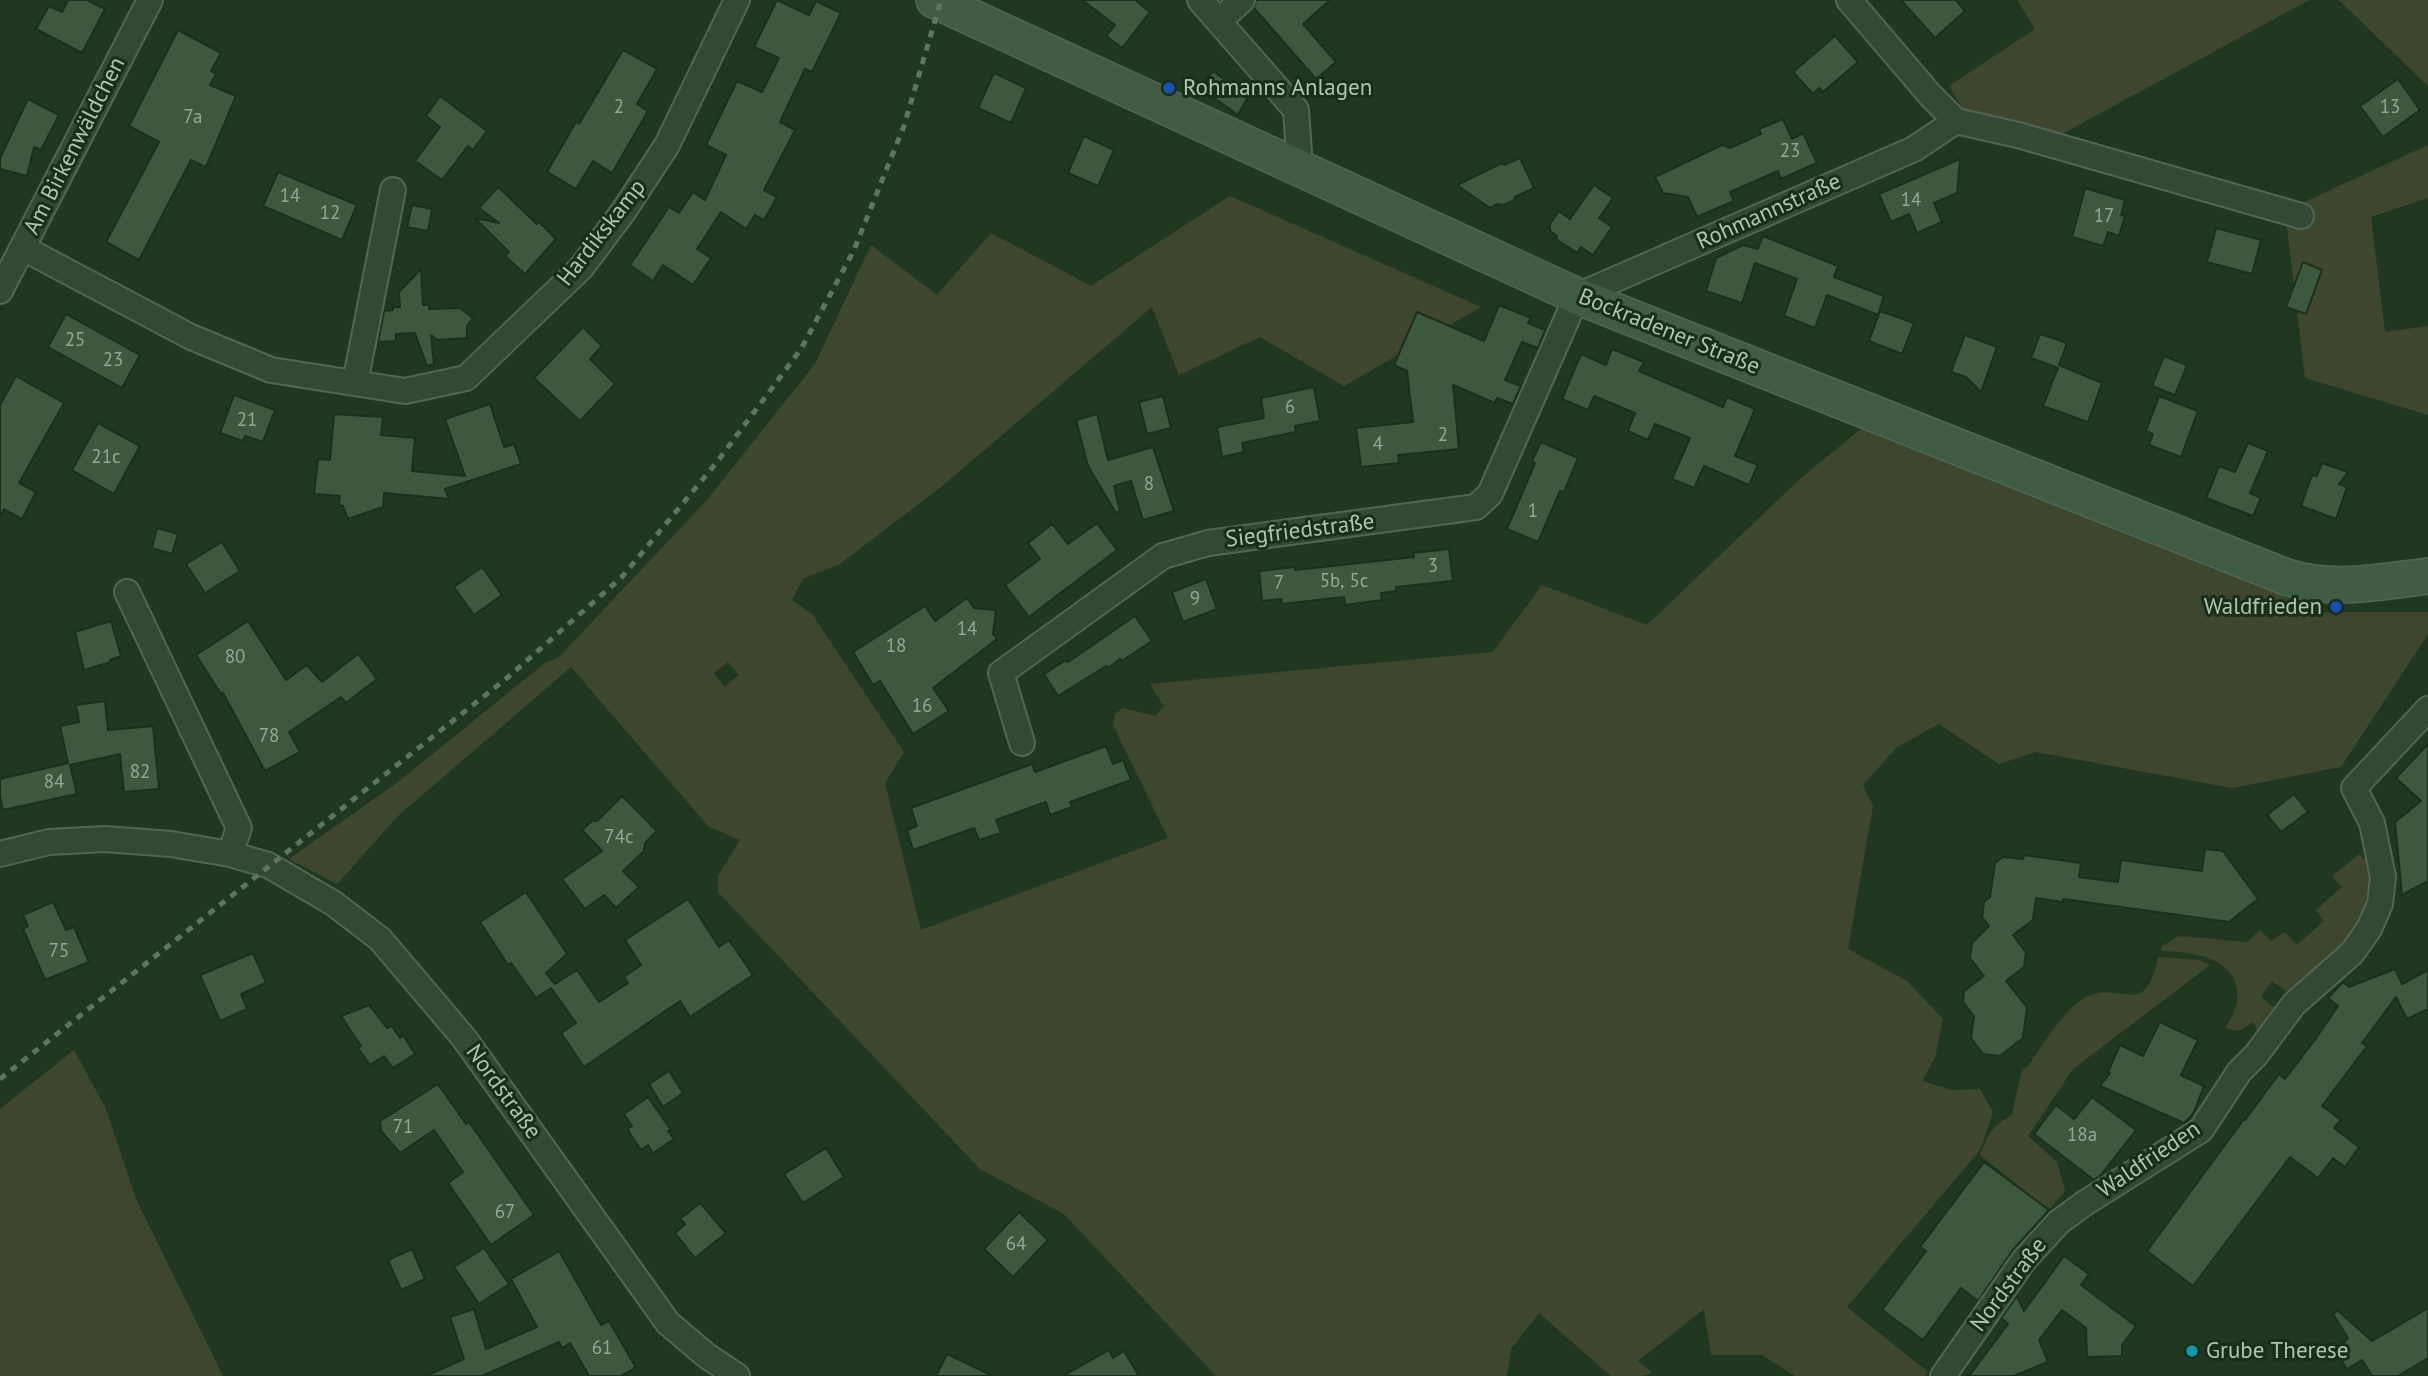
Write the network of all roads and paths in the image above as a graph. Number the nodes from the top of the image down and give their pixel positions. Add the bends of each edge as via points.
1 (150, 0) edge
2 (737, 0) edge
3 (934, 0) edge
4 (1200, 0) edge
5 (1242, 0) edge
6 (1849, 0) edge
7 (1219, 21) junction
8 (1956, 121) junction
9 (1300, 168) junction
10 (393, 190) dead end
11 (2301, 216) dead end
12 (23, 248) junction
13 (0, 291) edge
14 (1577, 296) junction
15 (355, 383) junction
16 (2428, 576) edge
17 (127, 592) dead end
18 (2428, 709) edge
19 (1023, 743) dead end
20 (0, 854) edge
21 (230, 854) junction
22 (2085, 1203) joint
23 (737, 1376) edge
24 (1942, 1376) edge

1 - 12 street, Am Birkenwäldchen
2 - 15 street, Hardikskamp via 664,150 581,268 467,378 405,391
3 - 9 street, Bockradener Straße
4 - 7 street
5 - 7 street
6 - 8 street
7 - 9 street via 1296,110
8 - 11 street
8 - 14 street, Rohmannstraße via 1914,149
9 - 14 street, Bockradener Straße
10 - 15 street
12 - 13 street, Am Birkenwäldchen
12 - 15 street, Hardikskamp via 191,337 271,370
14 - 16 street, Bockradener Straße via 2309,584 2335,586
14 - 19 street, Siegfriedstraße via 1490,494 1476,508 1208,543 1163,555 1001,673
17 - 21 street via 239,828
18 - 22 street, Waldfrieden via 2354,788 2372,823 2383,877 2380,904 2353,953 2294,1003 2239,1072 2201,1130
20 - 21 street, Nordstraße via 49,842 105,839
21 - 23 street, Nordstraße via 268,865 332,903 380,939 464,1038 668,1323
22 - 24 street, Nordstraße via 2059,1222 2024,1260

